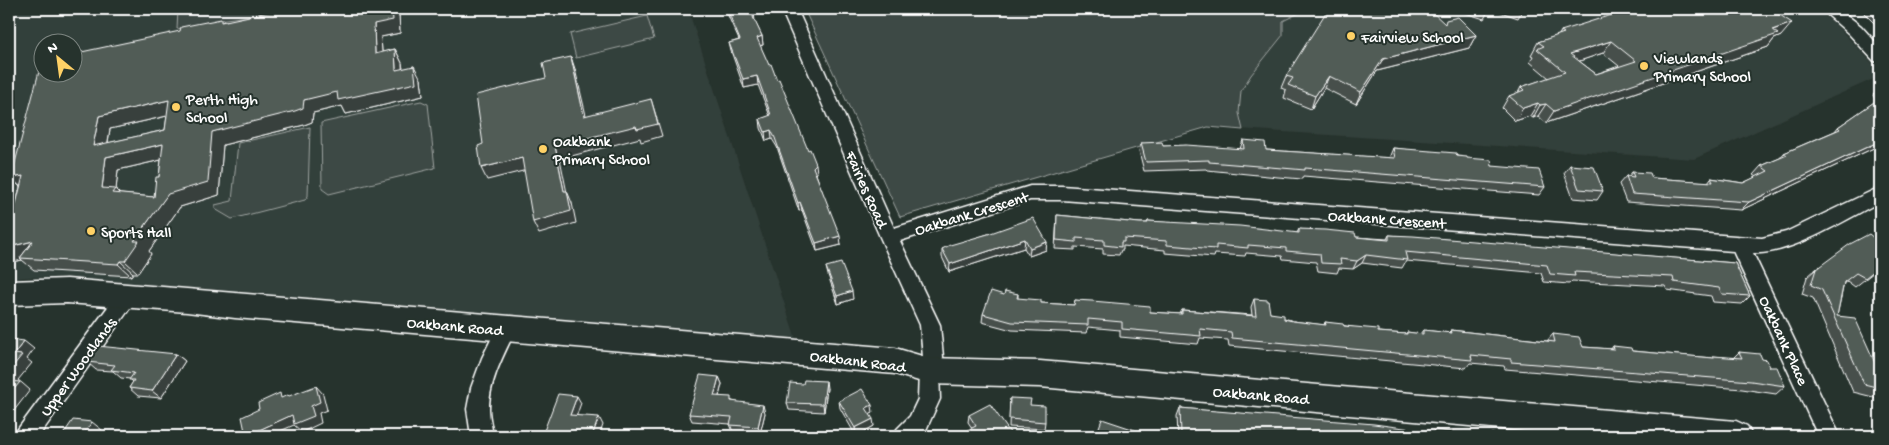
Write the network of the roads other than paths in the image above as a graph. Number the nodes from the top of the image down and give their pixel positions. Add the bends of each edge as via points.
1 (789, 9) edge
2 (1830, 9) edge
3 (1880, 57) edge
4 (1880, 194) edge
5 (889, 237) junction
6 (1740, 245) junction
7 (9, 293) edge
8 (128, 295) junction
9 (506, 329) junction
10 (929, 371) junction
11 (26, 436) edge
12 (482, 436) edge
13 (905, 436) edge
14 (1736, 436) edge
15 (1829, 436) edge

1 - 5 street, Fairies Road
2 - 3 street
4 - 6 street, Oakbank Crescent via 1777,243
5 - 6 street, Oakbank Crescent via 1030,193 1062,193
5 - 10 street, Fairies Road via 930,325 933,357
6 - 15 street, Oakbank Place
7 - 8 street, Oakbank Road via 67,291
8 - 9 street, Oakbank Road
8 - 11 street, Upper Woodlands
9 - 10 street, Oakbank Road via 895,361
9 - 12 street via 480,394 478,410
10 - 13 street via 929,399 918,423
10 - 14 street, Oakbank Road via 1040,374

